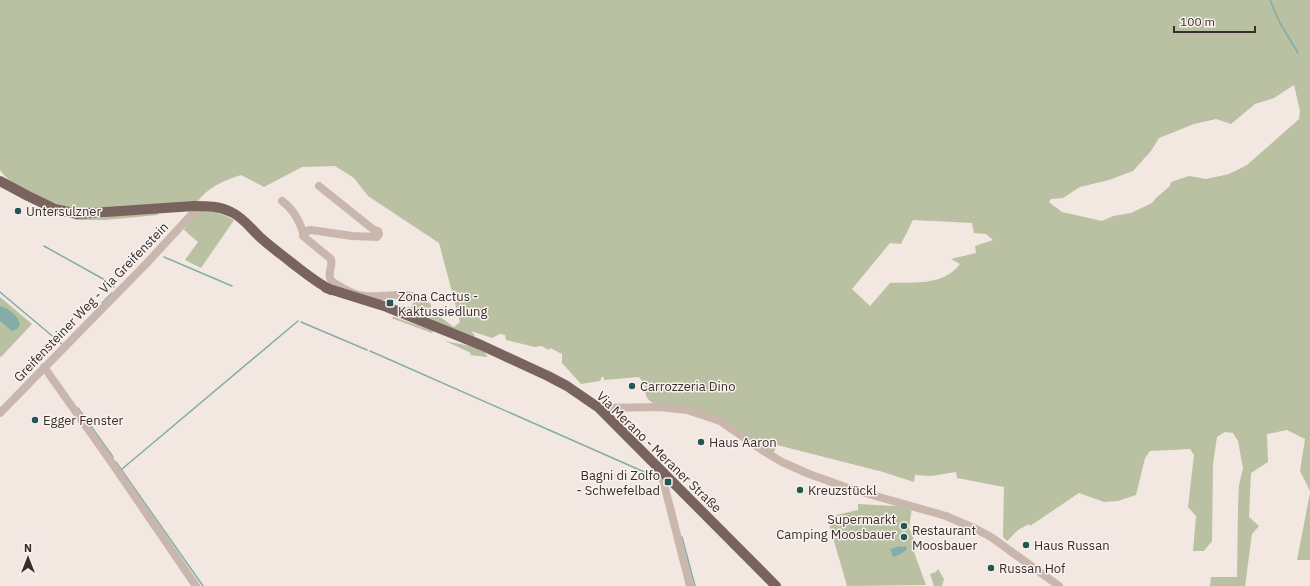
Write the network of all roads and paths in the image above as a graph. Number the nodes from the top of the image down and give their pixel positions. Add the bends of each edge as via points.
1 (0, 181) edge
2 (319, 186) dead end
3 (282, 201) dead end
4 (194, 206) junction
5 (303, 232) junction
6 (419, 321) junction
7 (44, 367) junction
8 (599, 408) junction
9 (0, 413) edge
10 (667, 476) junction
11 (196, 586) edge
12 (690, 586) edge
13 (776, 586) edge
14 (1059, 586) edge

1 - 4 main road, Via Merano - Meraner Straße via 55,209 77,214
2 - 5 street via 379,234 377,237 310,230
3 - 5 street via 291,209
4 - 6 main road, Via Merano - Meraner Straße via 220,207 232,212 279,253 326,288 387,307
4 - 7 street, Greifensteiner Weg - Via Greifenstein via 193,213 158,251
5 - 6 street via 303,236 331,260 330,278 333,282 350,293 359,295 412,295 419,298 423,301 424,307
6 - 8 main road, Via Merano - Meraner Straße via 481,345 548,376
7 - 9 street, Greifensteiner Weg - Via Greifenstein
7 - 11 street
8 - 10 main road, Via Merano - Meraner Straße
8 - 14 street via 660,407 687,410 720,421 782,462 809,474 851,489 946,516 976,529
10 - 12 street via 663,480
10 - 13 main road, Via Merano - Meraner Straße

